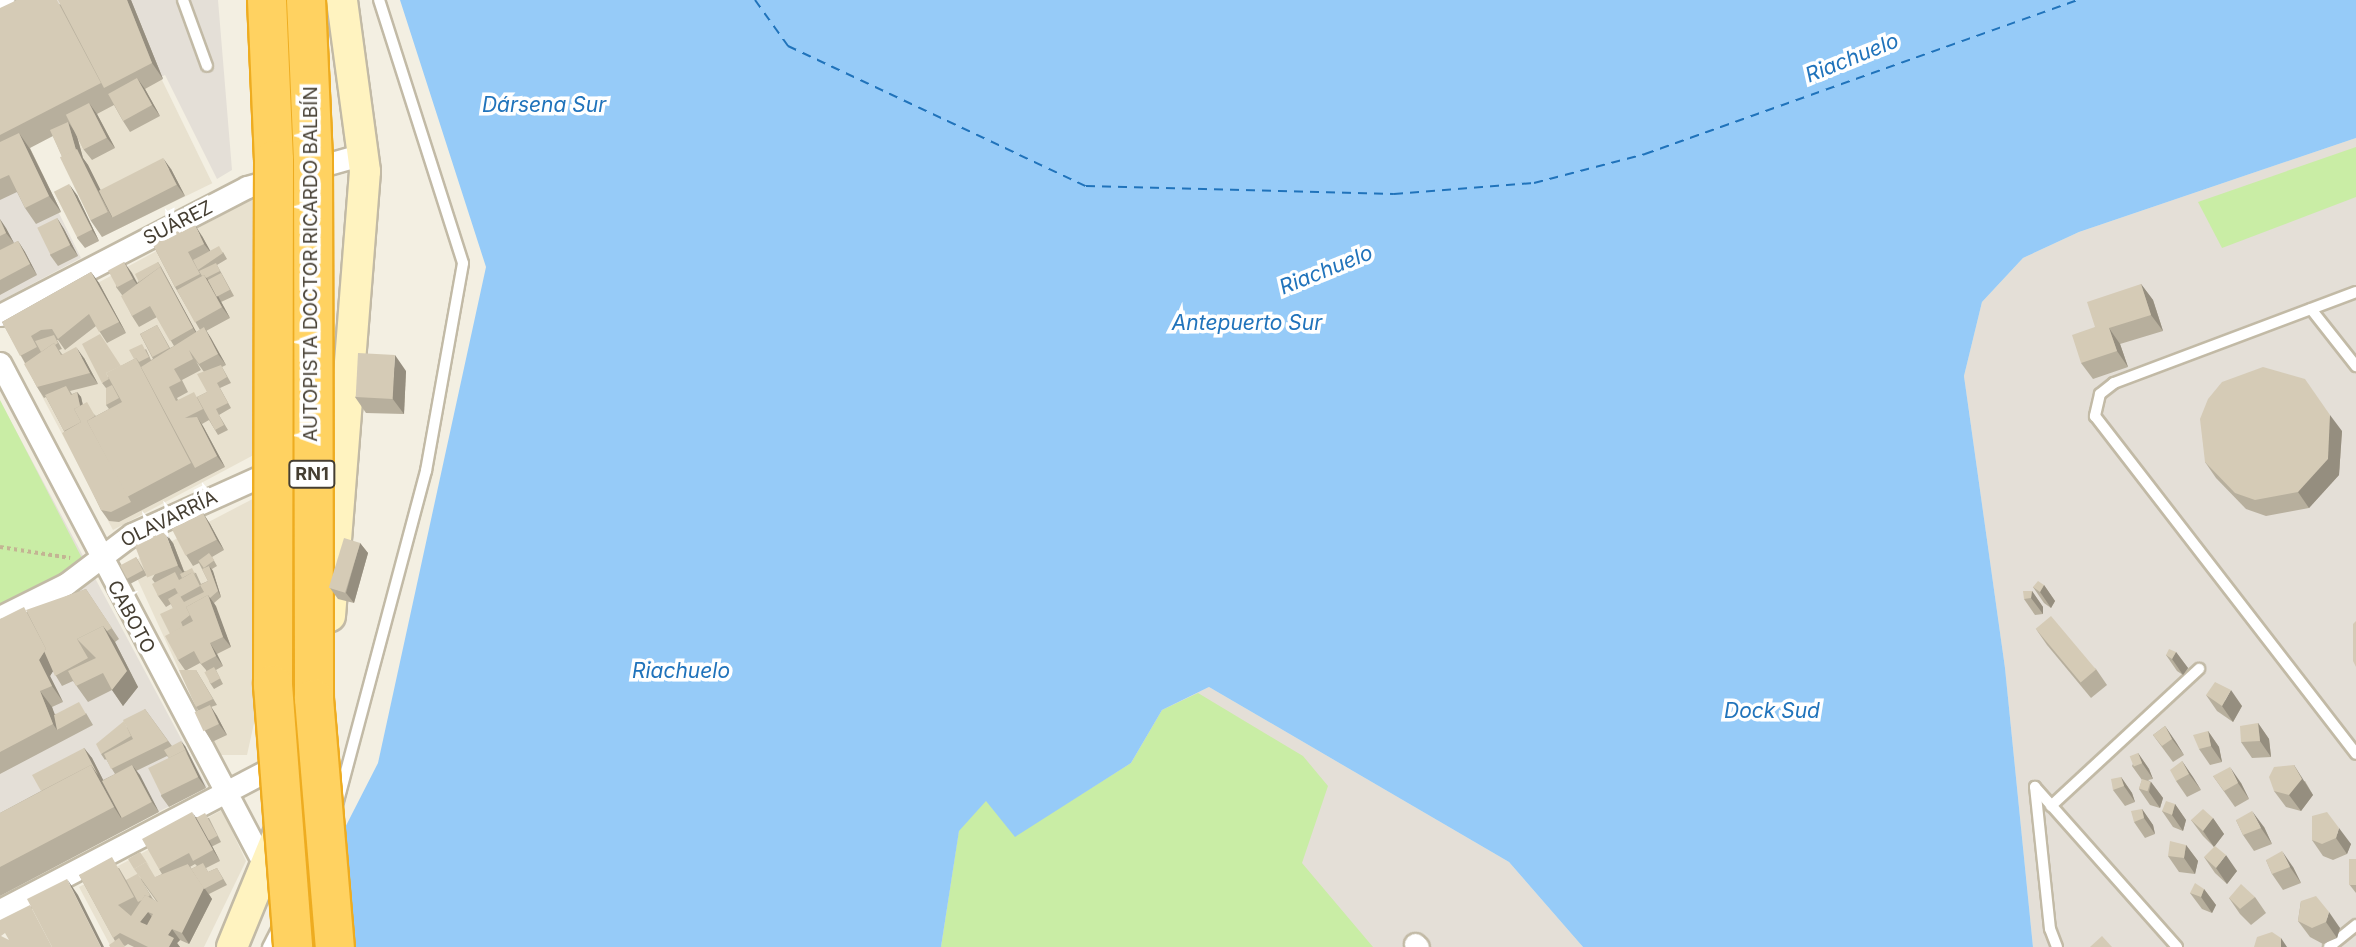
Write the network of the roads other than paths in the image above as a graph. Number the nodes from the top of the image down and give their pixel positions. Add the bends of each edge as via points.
1 (183, 0) edge
2 (267, 0) edge
3 (293, 0) edge
4 (306, 0) edge
5 (342, 0) edge
6 (379, 0) edge
7 (206, 66) dead end
8 (364, 153) junction
9 (306, 165) junction
10 (2356, 292) edge
11 (2311, 309) junction
12 (0, 315) edge
13 (0, 363) edge
14 (2356, 366) edge
15 (348, 436) junction
16 (304, 456) junction
17 (100, 558) junction
18 (0, 617) edge
19 (2199, 669) dead end
20 (306, 750) junction
21 (2356, 754) edge
22 (225, 793) junction
23 (2051, 806) junction
24 (315, 853) dead end
25 (266, 868) junction
26 (303, 876) dead end
27 (0, 910) edge
28 (2356, 925) edge
29 (232, 947) edge
30 (268, 947) edge
31 (293, 947) edge
32 (335, 947) edge
33 (2057, 947) edge
34 (2177, 947) edge
35 (2329, 947) edge

1 - 7 lane
2 - 31 highway, AUTOPISTA DOCTOR RICARDO BALBÍN / RN1, bridge via 274,160 273,685
3 - 9 main road
4 - 32 highway, AUTOPISTA DOCTOR RICARDO BALBÍN / RN1, bridge via 313,159 314,699
5 - 8 main road
6 - 24 lane via 463,262 422,485 344,794
8 - 9 street, SUÁREZ
8 - 15 main road
9 - 12 street, SUÁREZ via 247,187
9 - 16 main road
10 - 11 lane
11 - 14 lane
11 - 21 lane via 2114,383 2100,394 2095,416
13 - 17 street, CABOTO
15 - 16 street, OLAVARRÍA
15 - 20 main road via 328,626
16 - 17 street, OLAVARRÍA via 132,534
16 - 20 main road
17 - 18 street, OLAVARRÍA
17 - 22 street, CABOTO
19 - 23 lane
20 - 22 street
20 - 25 main road
22 - 25 street, CABOTO
22 - 27 street
23 - 33 lane via 2035,788 2050,929
23 - 34 lane
25 - 29 main road
26 - 30 lane
28 - 35 lane

